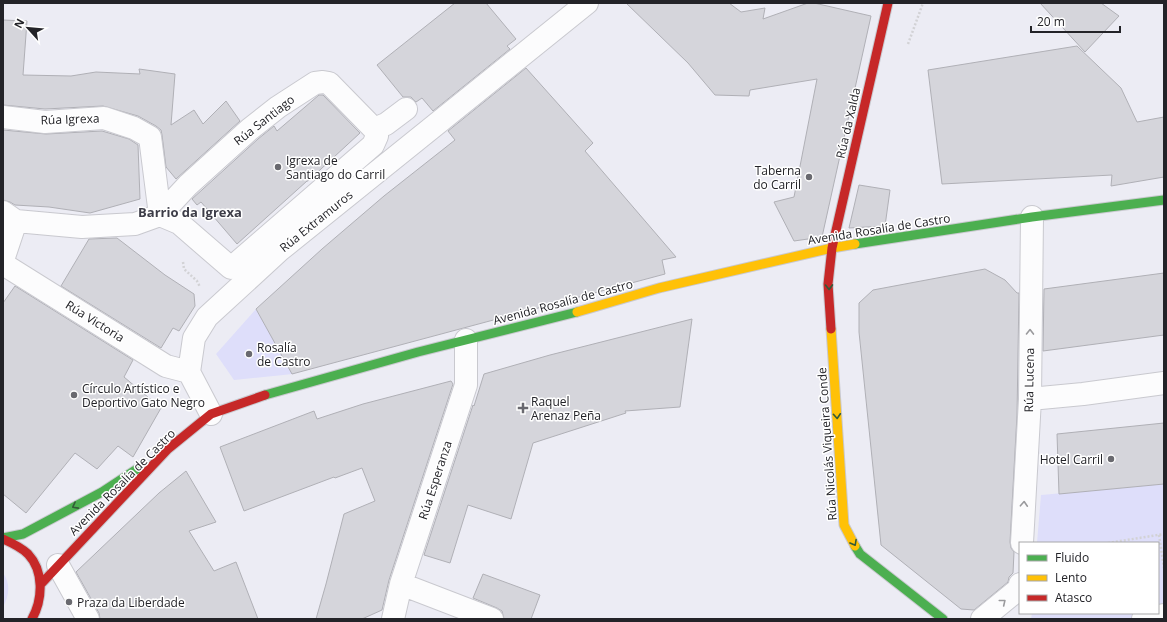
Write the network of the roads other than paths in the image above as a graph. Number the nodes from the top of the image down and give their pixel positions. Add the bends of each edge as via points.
1 (587, 3) edge
2 (888, 3) edge
3 (406, 109) dead end
4 (3, 117) edge
5 (374, 129) junction
6 (1164, 200) edge
7 (160, 215) junction
8 (10, 216) edge
9 (1032, 217) junction
10 (832, 248) junction
11 (3, 260) edge
12 (3, 264) edge
13 (466, 340) junction
14 (189, 372) junction
15 (1164, 383) edge
16 (1030, 399) junction
17 (211, 414) junction
18 (168, 449) junction
19 (3, 538) edge
20 (1022, 542) edge
21 (58, 565) junction
22 (41, 584) junction
23 (402, 584) junction
24 (1019, 589) edge
25 (1164, 615) edge
26 (32, 619) edge
27 (88, 619) edge
28 (393, 619) edge
29 (492, 619) edge
30 (943, 619) edge
31 (982, 619) edge
32 (1143, 619) edge

1 - 14 street, Rúa Extramuros via 280,250 207,317 194,338
2 - 10 main road, Rúa da Xalda
3 - 5 street via 386,124
4 - 7 street, Rúa Igrexa via 45,122 104,118 134,128 150,137
5 - 7 street, Rúa Santiago via 329,83 315,83 278,107 250,130 188,185
5 - 7 street via 377,136 373,145 230,268 179,223
6 - 9 main road, Avenida Rosalía de Castro
7 - 8 street, Rúa Santiago via 136,224 82,227
8 - 11 street
9 - 10 main road, Avenida Rosalía de Castro
16 -> 9 street, Rúa Lucena
10 - 13 main road, Avenida Rosalía de Castro via 659,288 558,318
10 -> 30 main road, Rúa Nicolás Viqueira Conde via 828,284 844,525 860,554
12 - 14 street, Rúa Victoria via 166,366
13 - 17 main road, Avenida Rosalía de Castro via 289,387
13 - 23 street, Rúa Esperanza via 466,385
14 - 17 street
15 - 16 street
20 -> 16 street, Rúa Lucena
17 - 18 main road, Avenida Rosalía de Castro
18 -> 19 main road via 95,495 23,534
18 - 21 main road, Avenida Rosalía de Castro
19 - 22 main road via 16,544 28,555
21 - 22 main road, Avenida Rosalía de Castro
21 - 27 street
22 - 26 main road via 41,596
23 - 28 street, Rúa Esperanza
23 - 29 street
31 -> 24 street
25 - 32 street

